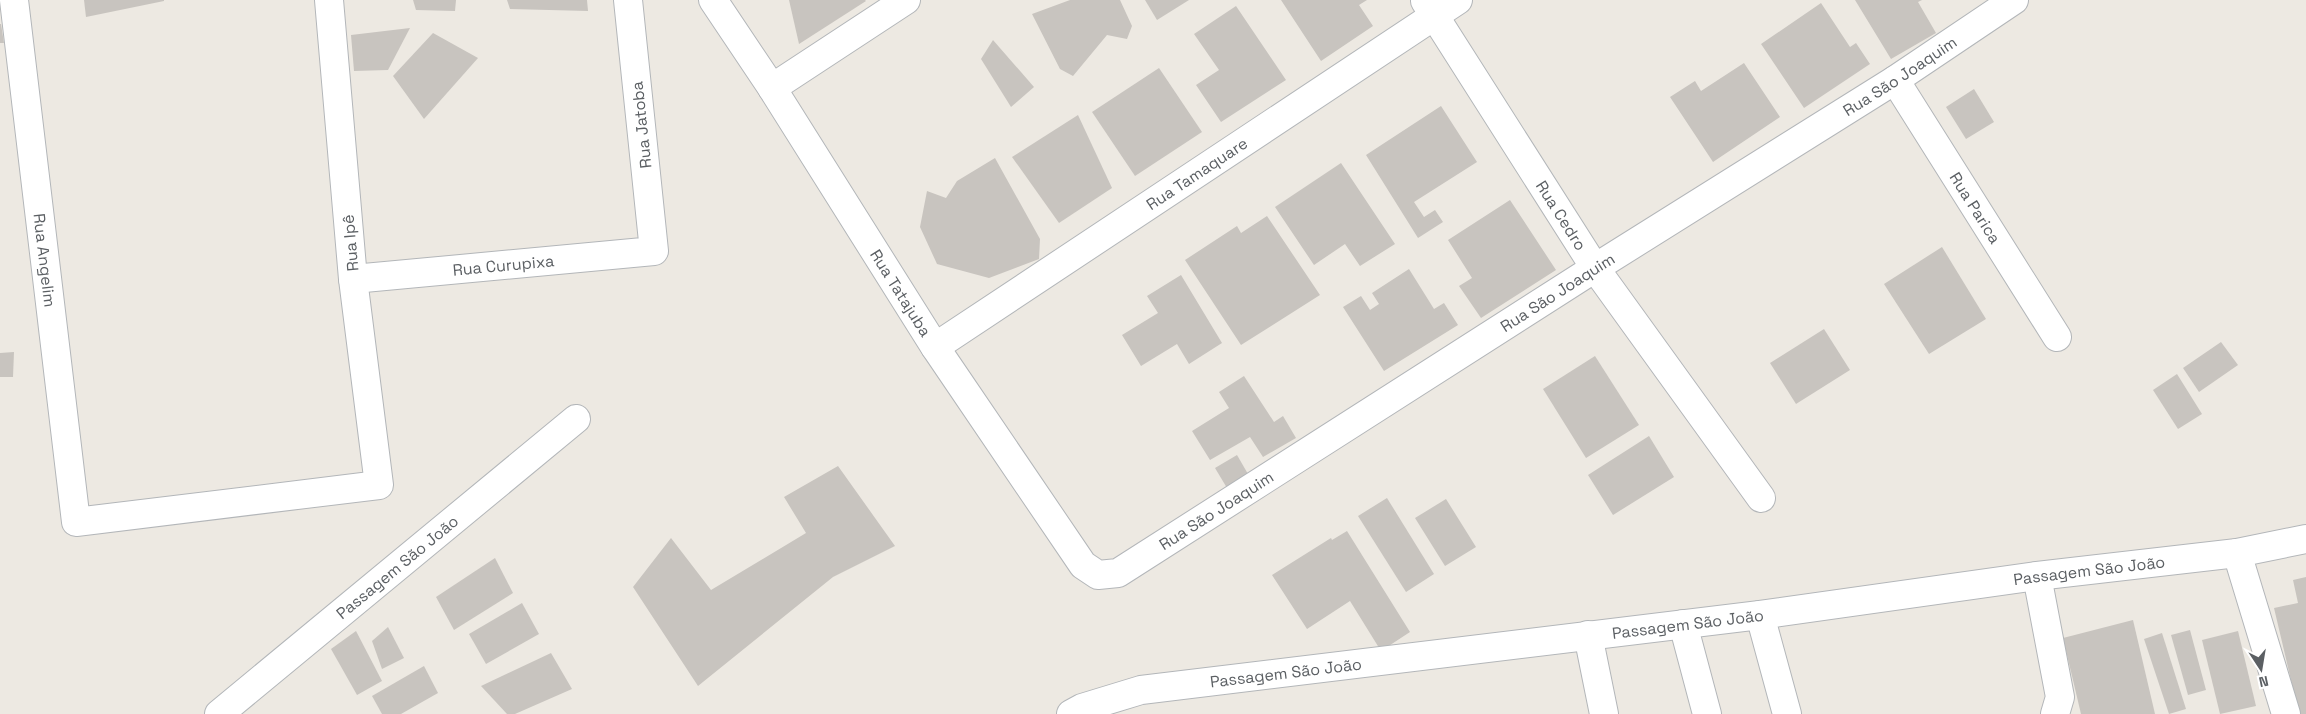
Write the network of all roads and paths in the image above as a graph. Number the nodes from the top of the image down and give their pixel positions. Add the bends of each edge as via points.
1 (14, 0) edge
2 (329, 0) edge
3 (628, 0) edge
4 (713, 0) edge
5 (906, 0) edge
6 (1458, 0) edge
7 (2014, 0) edge
8 (1429, 8) edge
9 (1895, 80) junction
10 (772, 88) junction
11 (654, 251) joint
12 (1595, 268) junction
13 (353, 279) junction
14 (2057, 337) dead end
15 (935, 347) junction
16 (576, 419) dead end
17 (378, 485) joint
18 (1761, 498) dead end
19 (2306, 538) edge
20 (2237, 553) junction
21 (1098, 575) joint
22 (2037, 576) junction
23 (1760, 614) junction
24 (1683, 624) junction
25 (1588, 635) junction
26 (219, 714) edge
27 (1071, 714) edge
28 (1604, 714) edge
29 (1707, 714) edge
30 (1787, 714) edge
31 (2055, 714) edge
32 (2286, 714) edge

1 - 17 street, Rua Angelim via 76,522
2 - 13 street, Rua Ipê
3 - 11 street, Rua Jatoba
4 - 10 street, Rua Tatajuba
5 - 10 street
6 - 8 street, Rua Tamaquare
7 - 9 street, Rua São Joaquim
8 - 12 street, Rua Cedro
8 - 15 street, Rua Tamaquare
9 - 12 street, Rua São Joaquim
9 - 14 street, Rua Parica
10 - 15 street, Rua Tatajuba
11 - 13 street, Rua Curupixa
12 - 18 street, Rua Cedro
12 - 21 street, Rua São Joaquim via 1118,573
13 - 17 street, Rua Ipê
15 - 21 street, Rua Tatajuba via 1083,565
16 - 26 street, Passagem São João
19 - 20 street, Passagem São João
20 - 22 street, Passagem São João
20 - 32 street
22 - 23 street, Passagem São João
22 - 31 street via 2060,697
23 - 24 street, Passagem São João
23 - 30 street
24 - 25 street, Passagem São João
24 - 29 street
25 - 27 street, Passagem São João via 1141,690
25 - 28 street

